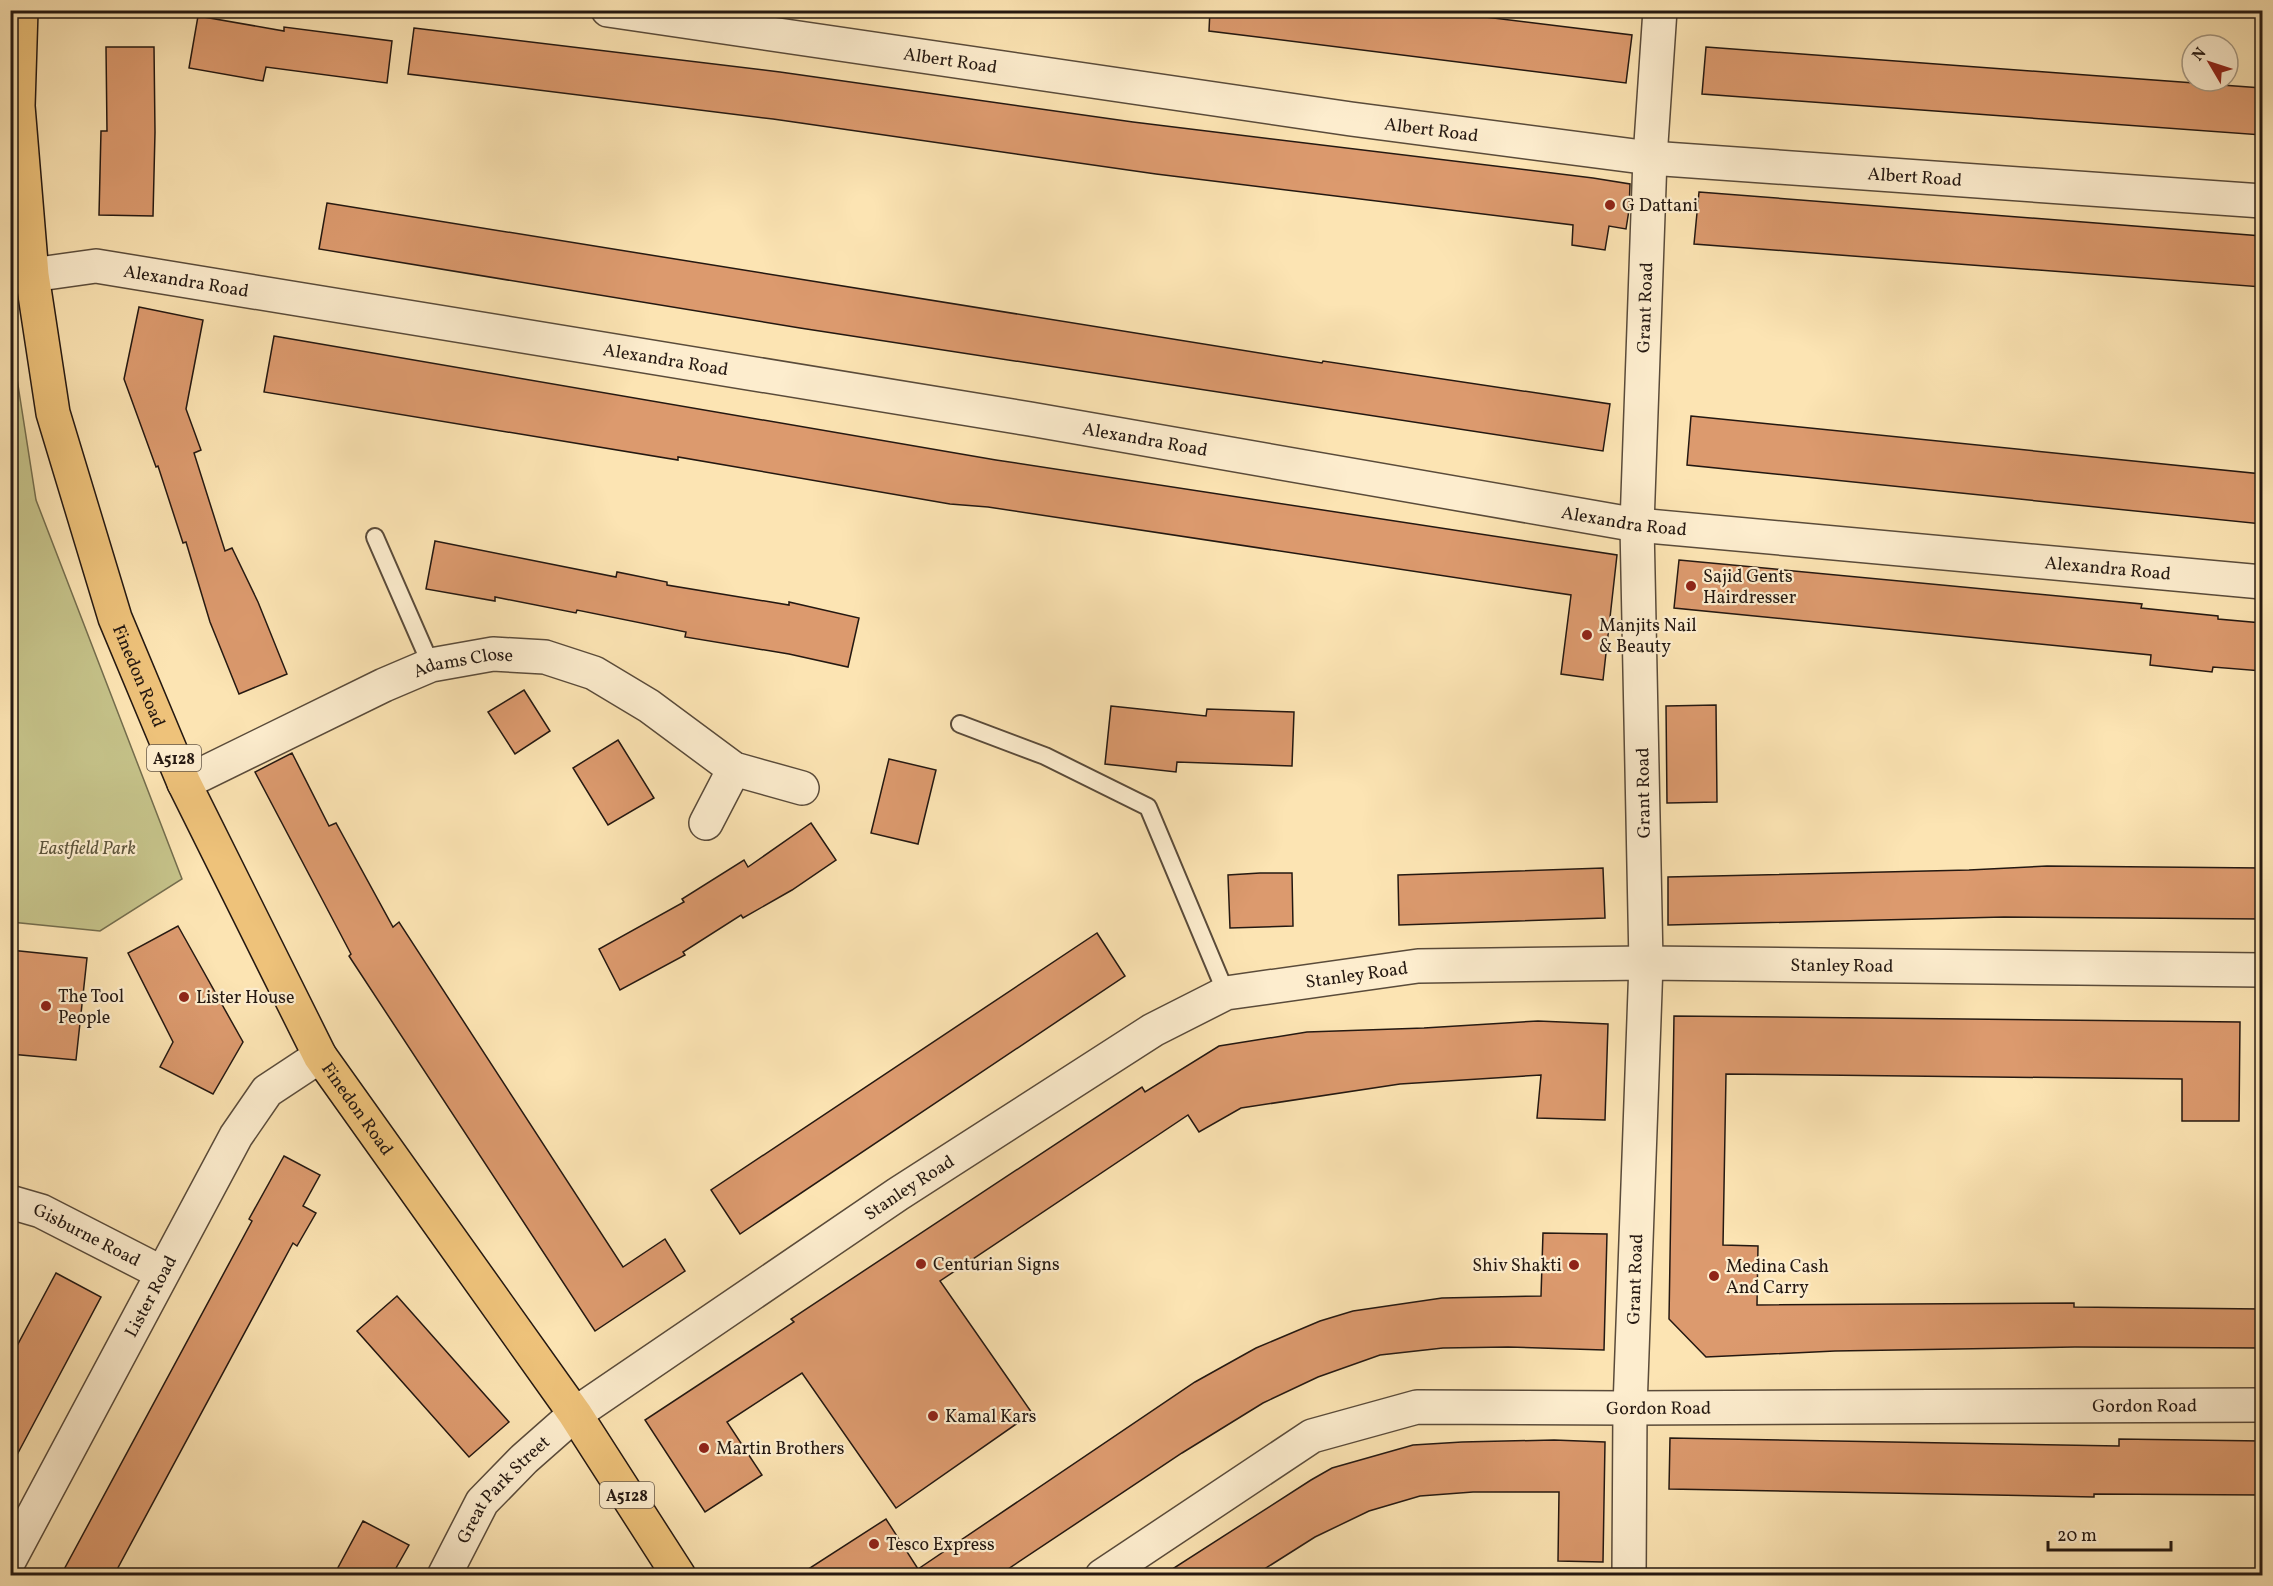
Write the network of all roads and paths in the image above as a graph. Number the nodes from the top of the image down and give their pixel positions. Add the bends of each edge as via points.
1 (21, 10) edge
2 (608, 10) edge
3 (1660, 10) edge
4 (1650, 158) junction
5 (2262, 201) edge
6 (32, 275) junction
7 (1637, 525) junction
8 (375, 537) dead end
9 (2262, 582) edge
10 (431, 665) junction
11 (960, 724) dead end
12 (734, 769) junction
13 (184, 783) junction
14 (802, 788) dead end
15 (706, 823) dead end
16 (1646, 963) junction
17 (2262, 970) edge
18 (1226, 993) junction
19 (320, 1056) junction
20 (10, 1202) edge
21 (162, 1273) junction
22 (2262, 1405) edge
23 (1630, 1408) junction
24 (575, 1414) junction
25 (10, 1560) edge
26 (444, 1575) edge
27 (679, 1575) edge
28 (1102, 1575) edge
29 (1629, 1575) edge

1 - 6 main road, Finedon Road / A5128 via 18,106
2 - 4 street, Albert Road via 1351,119
3 - 4 street, Grant Road
4 - 5 street, Albert Road
4 - 7 street, Grant Road
6 - 7 street, Alexandra Road via 96,266 1030,419
6 - 13 main road, Finedon Road / A5128 via 53,413 115,618
7 - 9 street, Alexandra Road
7 - 16 street, Grant Road
8 - 10 lane
10 - 12 street, Adams Close via 493,654 545,657 594,673 650,706
10 - 13 street, Adams Close
11 - 18 lane via 1045,756 1148,807
12 - 14 street, Adams Close
12 - 15 street
13 - 19 main road, Finedon Road / A5128
16 - 17 street, Stanley Road
16 - 18 street, Stanley Road via 1418,966
16 - 23 street, Grant Road
18 - 24 street, Stanley Road via 1153,1030 898,1194
19 - 21 street, Lister Road via 267,1091 236,1136
19 - 24 main road, Finedon Road / A5128
20 - 21 street, Gisburne Road via 41,1211
21 - 25 street, Lister Road
22 - 23 street, Gordon Road
23 - 28 street, Gordon Road via 1417,1407 1312,1436
23 - 29 street, Grant Road
24 - 26 street, Great Park Street via 482,1502
24 - 27 main road, A5128

